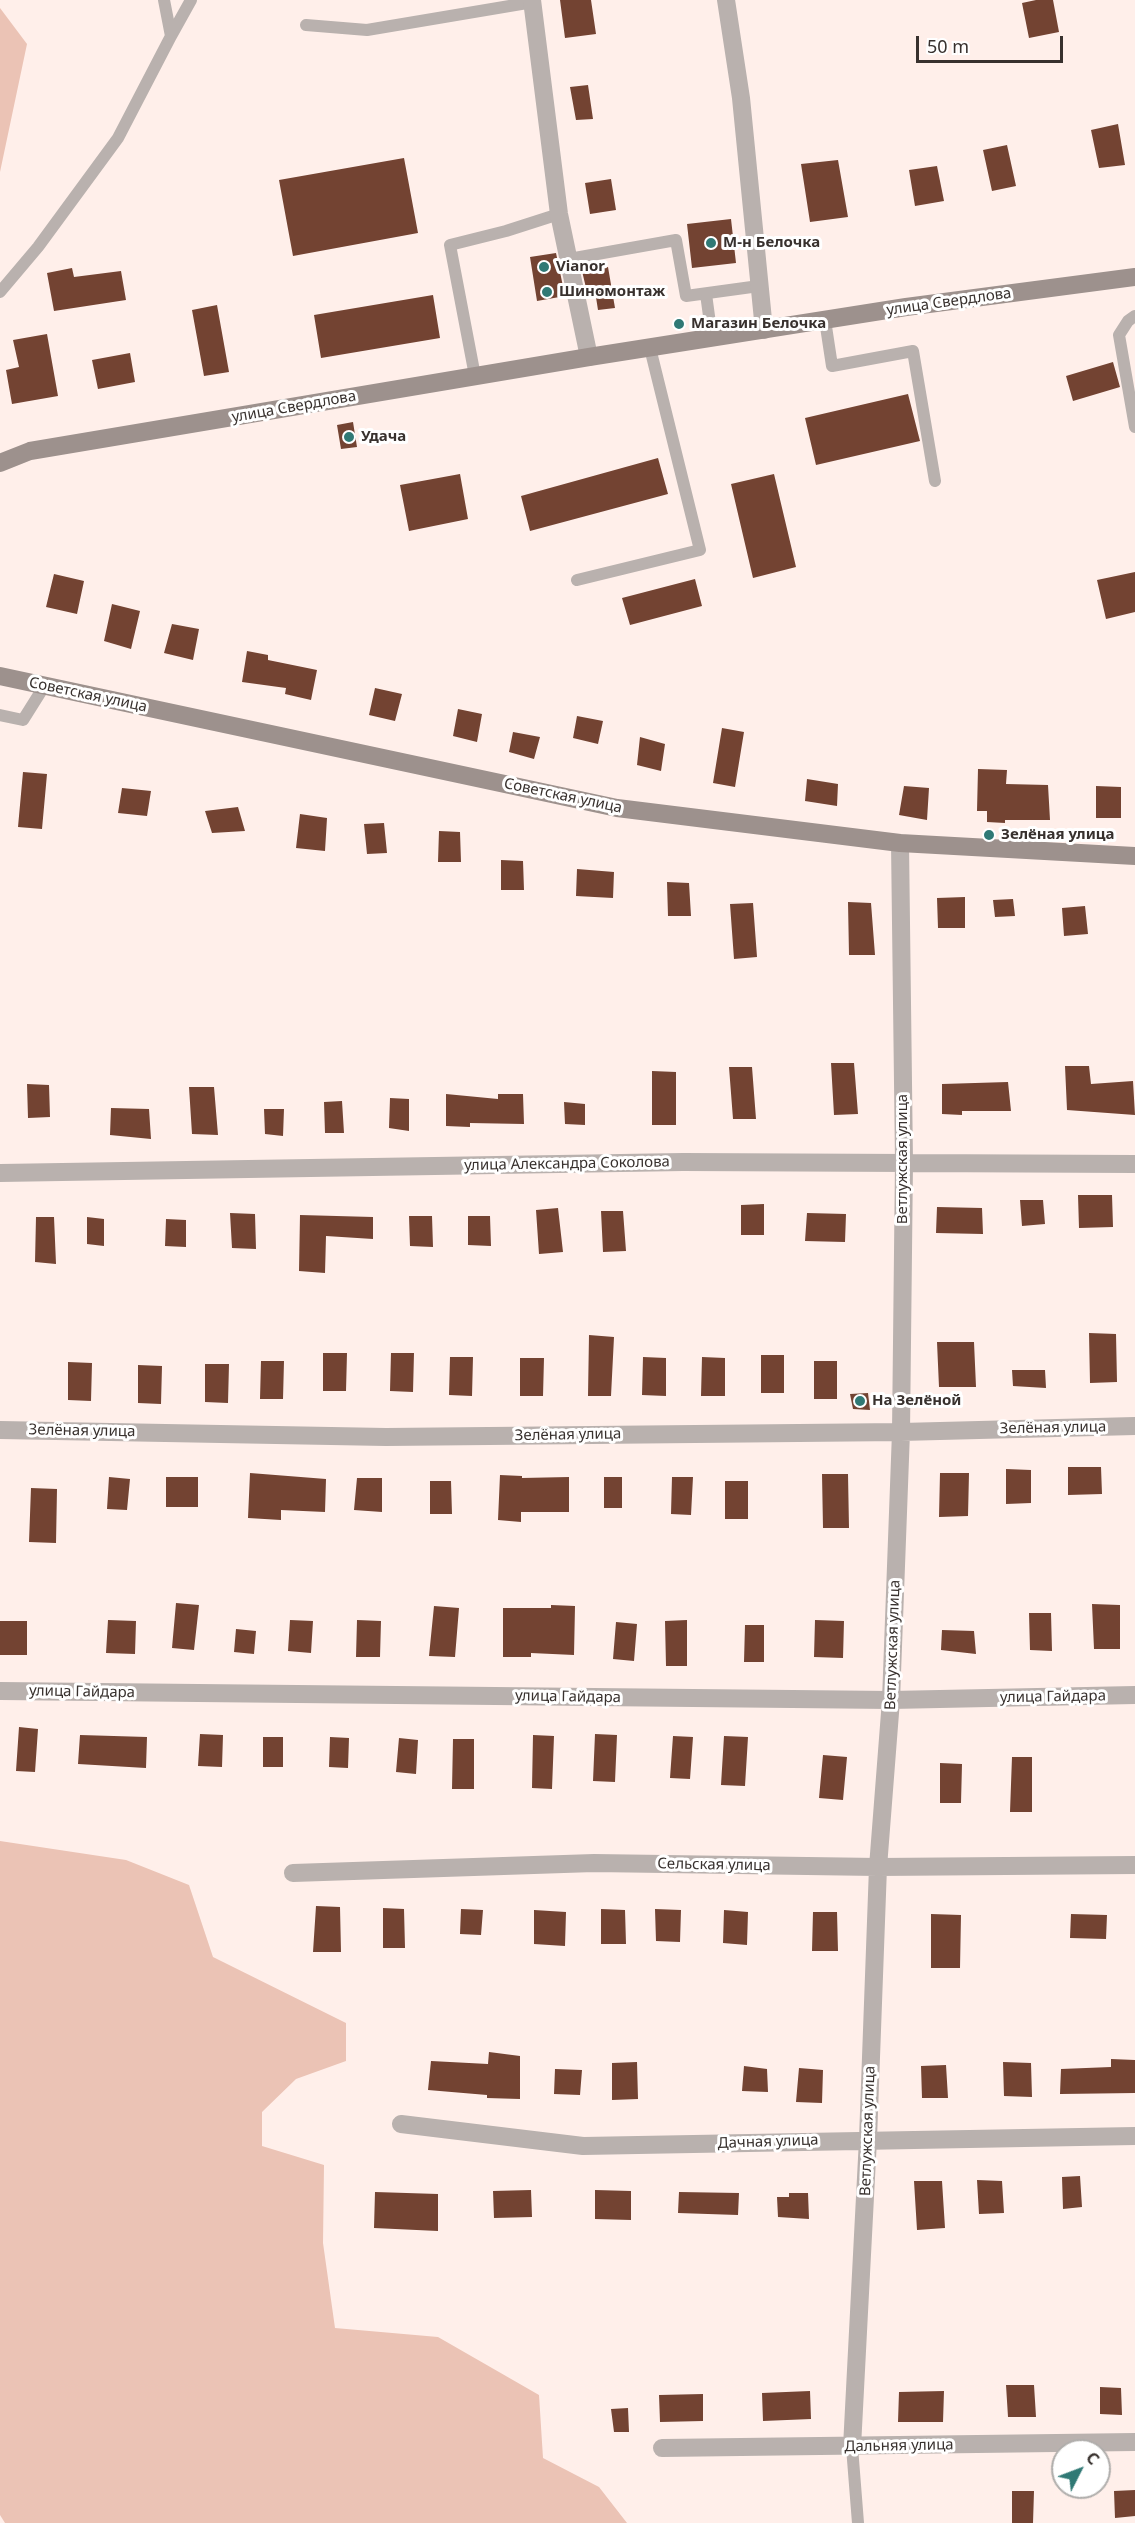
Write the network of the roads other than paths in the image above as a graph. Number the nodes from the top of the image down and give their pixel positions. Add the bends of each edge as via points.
1 (164, 0) edge
2 (191, 0) edge
3 (726, 0) edge
4 (532, 1) edge
5 (306, 25) dead end
6 (171, 36) junction
7 (559, 214) junction
8 (569, 259) junction
9 (1135, 278) edge
10 (759, 286) junction
11 (0, 292) edge
12 (706, 294) junction
13 (1135, 316) edge
14 (825, 320) junction
15 (764, 330) junction
16 (712, 338) junction
17 (650, 348) junction
18 (589, 357) junction
19 (475, 376) junction
20 (1135, 427) edge
21 (0, 463) edge
22 (935, 481) dead end
23 (577, 580) dead end
24 (0, 676) edge
25 (45, 685) junction
26 (0, 715) edge
27 (900, 843) junction
28 (1135, 856) edge
29 (904, 1162) junction
30 (1135, 1164) edge
31 (0, 1173) edge
32 (1135, 1426) edge
33 (0, 1430) edge
34 (901, 1432) junction
35 (0, 1691) edge
36 (1135, 1695) edge
37 (891, 1700) junction
38 (1135, 1865) edge
39 (878, 1867) junction
40 (293, 1874) dead end
41 (401, 2124) dead end
42 (1135, 2136) edge
43 (868, 2139) junction
44 (1135, 2442) edge
45 (852, 2447) junction
46 (662, 2448) dead end
47 (858, 2523) edge

1 - 6 lane
2 - 6 lane
3 - 10 street via 741,98
4 - 5 lane via 367,30
4 - 7 street
6 - 11 lane via 118,138
7 - 8 street
7 - 19 lane via 450,245
8 - 12 lane via 676,240 686,296
8 - 18 street
9 - 14 main road, улица Свердлова
10 - 12 lane
10 - 15 street
12 - 16 lane
13 - 20 lane via 1119,334
14 - 15 main road, улица Свердлова
14 - 22 lane via 832,366 913,351
15 - 16 main road, улица Свердлова
16 - 17 main road, улица Свердлова
17 - 18 main road, улица Свердлова
17 - 23 lane via 700,550
18 - 19 main road, улица Свердлова
19 - 21 main road, улица Свердлова via 30,451
24 - 25 main road, Советская улица
25 - 26 lane via 23,720
25 - 27 main road, Советская улица via 617,808
27 - 28 main road, Советская улица
27 - 29 street, Ветлужская улица
29 - 30 street, улица Александра Соколова
29 - 31 street, улица Александра Соколова
29 - 34 street, Ветлужская улица
32 - 34 street, Зелёная улица
33 - 34 street, Зелёная улица via 386,1437
34 - 37 street, Ветлужская улица
35 - 37 street, улица Гайдара
36 - 37 street, улица Гайдара
37 - 39 street, Ветлужская улица
38 - 39 street, Сельская улица
39 - 40 street, Сельская улица via 594,1863
39 - 43 street, Ветлужская улица
41 - 43 street, Дачная улица via 583,2146
42 - 43 street, Дачная улица
43 - 45 street, Ветлужская улица
44 - 45 street, Дальняя улица
45 - 46 street, Дальняя улица
45 - 47 lane

